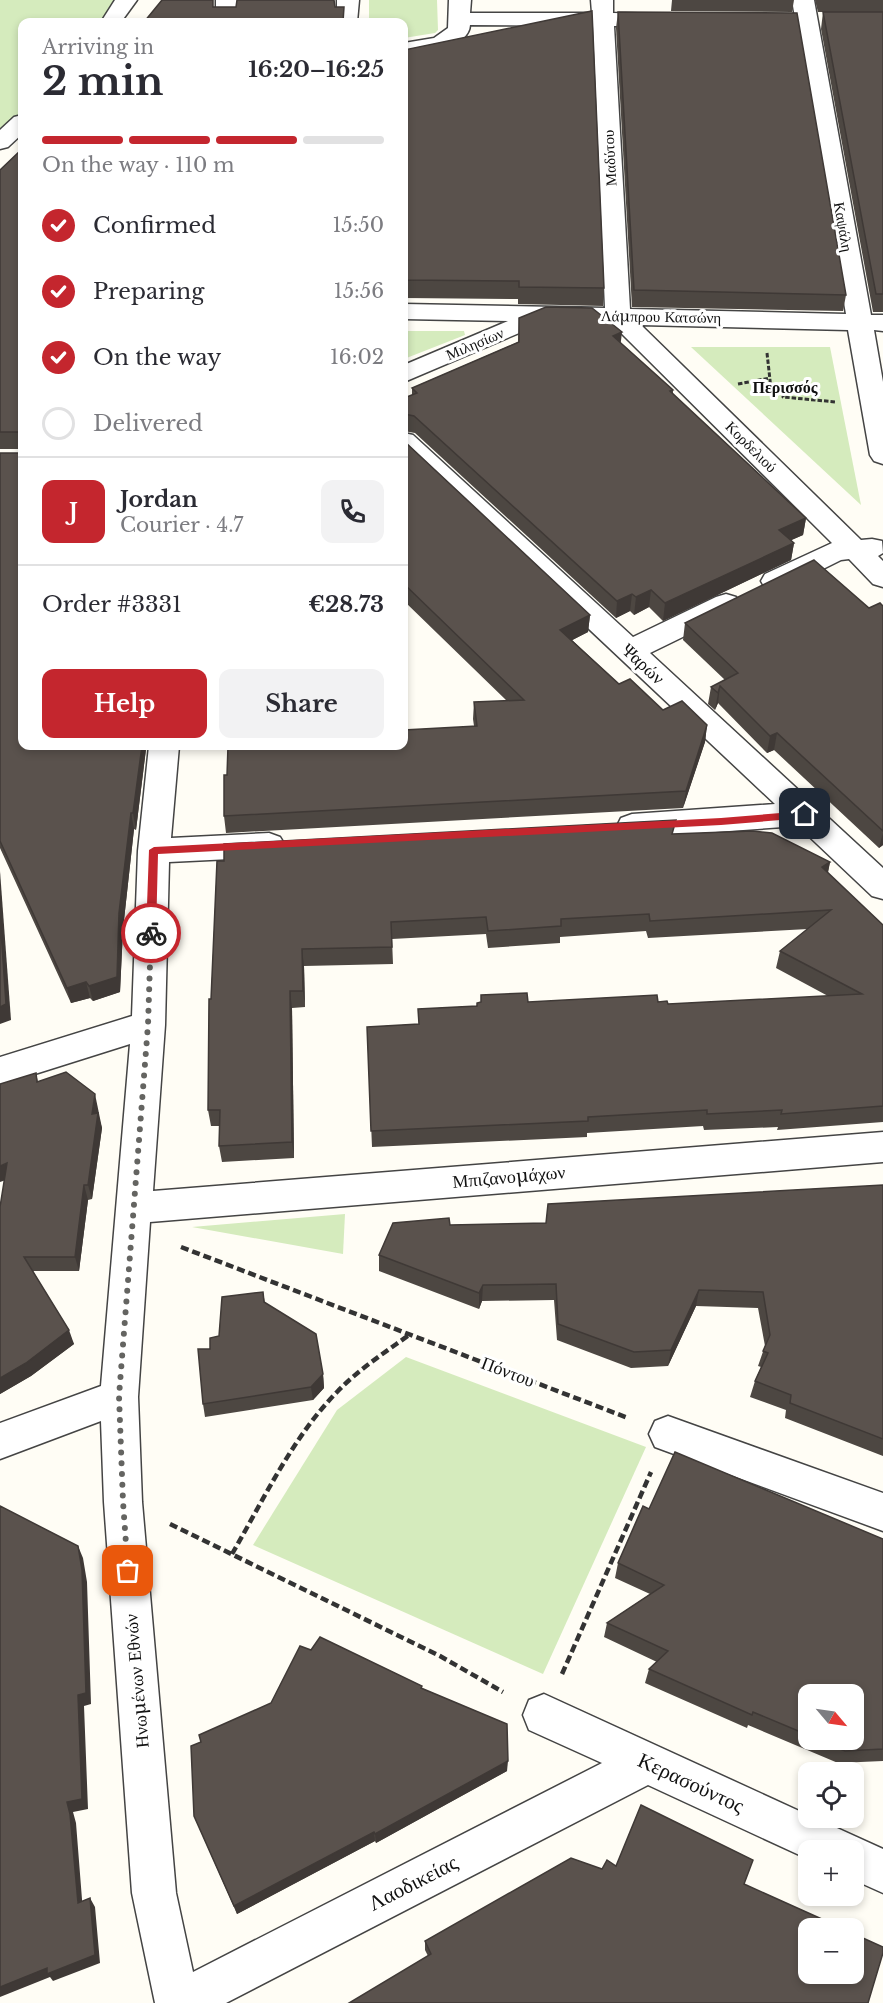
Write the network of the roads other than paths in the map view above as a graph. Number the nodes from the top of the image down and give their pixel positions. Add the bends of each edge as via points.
1 (126, 0) edge
2 (227, 0) edge
3 (348, 0) edge
4 (460, 10) edge
5 (602, 10) edge
6 (806, 16) edge
7 (114, 18) edge
8 (226, 18) edge
9 (347, 18) edge
10 (682, 20) edge
11 (408, 48) edge
12 (18, 126) edge
13 (0, 142) edge
14 (408, 311) edge
15 (546, 314) junction
16 (618, 316) junction
17 (871, 322) edge
18 (408, 372) edge
19 (408, 445) edge
20 (883, 455) edge
21 (883, 548) edge
22 (854, 549) junction
23 (883, 577) edge
24 (629, 651) junction
25 (164, 750) edge
26 (805, 814) junction
27 (603, 828) edge
28 (296, 843) edge
29 (154, 850) junction
30 (883, 887) edge
31 (148, 1025) junction
32 (0, 1071) edge
33 (883, 1146) edge
34 (134, 1219) junction
35 (119, 1396) junction
36 (668, 1434) road end
37 (0, 1441) edge
38 (883, 1512) edge
39 (544, 1715) road end
40 (647, 1763) junction
41 (815, 1840) edge
42 (864, 1862) edge
43 (883, 1871) edge
44 (178, 2003) edge

1 - 7 street
2 - 8 street
3 - 9 street
4 - 5 street
4 - 11 street via 459,31 440,43
5 - 10 street
5 - 16 street, Μαδύτου
6 - 17 street, Καψάλη
12 - 13 street
14 - 15 street, Λάμπρου Κατσώνη
15 - 16 street, Λάμπρου Κατσώνη
15 - 18 street, Μιλησίων
16 - 17 street, Λάμπρου Κατσώνη
16 - 22 street, Κορδελιού
17 - 20 street, Καψάλη via 874,405
19 - 24 street, Ψαρών
21 - 22 street
22 - 23 street, Κορδελιού
22 - 24 street via 836,551
24 - 26 street, Ψαρών
25 - 29 street, Ηνωμένων Εθνών
26 - 27 street
26 - 30 street, Ψαρών
28 - 29 street
29 - 31 street, Ηνωμένων Εθνών
31 - 32 street
31 - 34 street, Ηνωμένων Εθνών
33 - 34 street, Μπιζανομάχων
34 - 35 street, Ηνωμένων Εθνών
35 - 37 street
35 - 44 street, Ηνωμένων Εθνών via 123,1502 154,1893
36 - 38 street
39 - 40 street, Κερασούντος
40 - 41 street, Κερασούντος
40 - 44 street, Λαοδικείας
42 - 43 street

